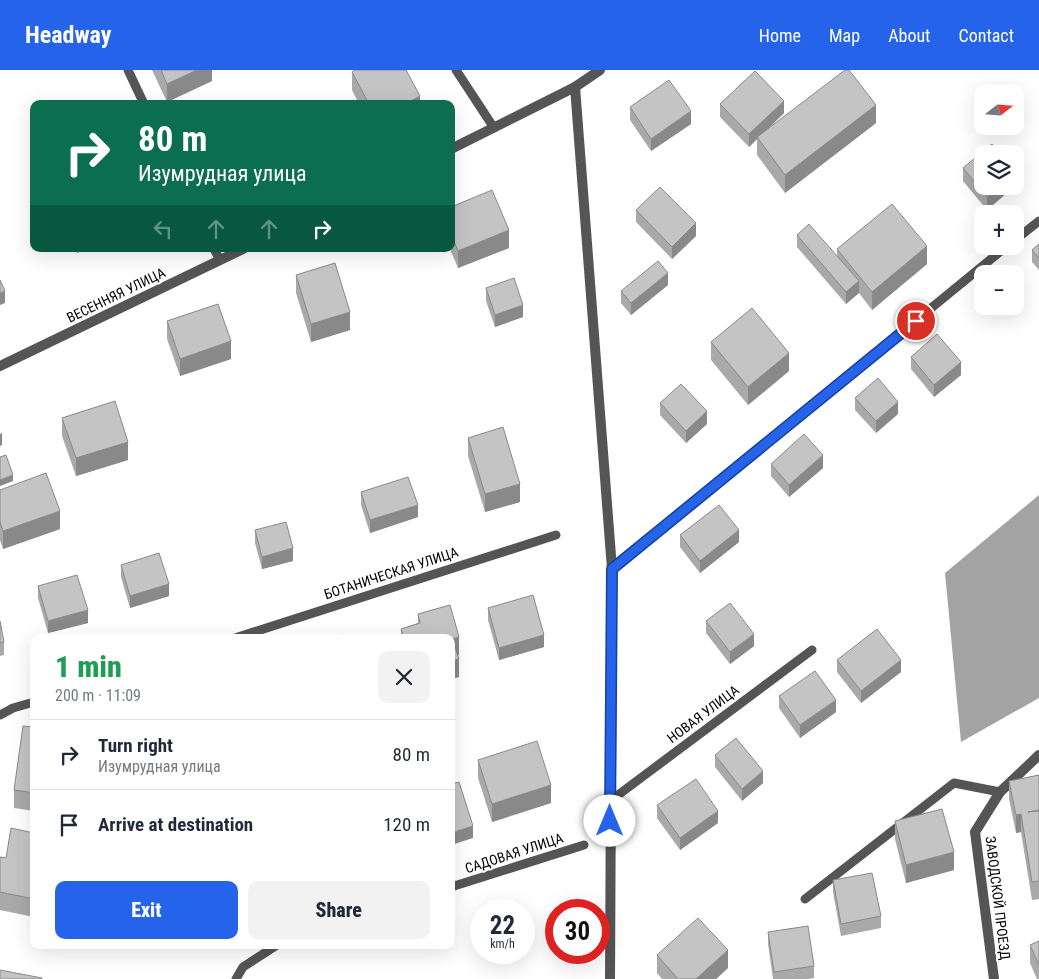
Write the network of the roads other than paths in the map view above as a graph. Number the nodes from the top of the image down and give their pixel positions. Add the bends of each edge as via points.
1 (128, 70) edge
2 (456, 70) edge
3 (600, 70) edge
4 (575, 87) junction
5 (142, 100) edge
6 (494, 128) junction
7 (455, 147) edge
8 (1039, 221) edge
9 (1024, 233) edge
10 (216, 252) edge
11 (237, 252) edge
12 (997, 255) edge
13 (220, 260) junction
14 (0, 366) edge
15 (556, 535) dead end
16 (612, 569) junction
17 (247, 634) edge
18 (812, 650) dead end
19 (30, 703) edge
20 (0, 715) edge
21 (1039, 755) edge
22 (1000, 792) junction
23 (610, 801) junction
24 (584, 845) dead end
25 (455, 886) edge
26 (805, 899) dead end
27 (271, 949) edge
28 (236, 979) edge
29 (610, 979) edge
30 (994, 979) edge

1 - 5 lane
2 - 6 lane
3 - 4 street
4 - 6 street
4 - 16 street
6 - 7 street
8 - 9 lane
10 - 13 lane
11 - 13 street, ВЕСЕННЯЯ УЛИЦА
12 - 16 lane
13 - 14 street, ВЕСЕННЯЯ УЛИЦА
15 - 17 lane, БОТАНИЧЕСКАЯ УЛИЦА
16 - 23 street
18 - 23 lane, НОВАЯ УЛИЦА
19 - 20 lane
21 - 22 street, ЗАВОДСКОЙ ПРОЕЗД
22 - 26 lane via 954,782
22 - 30 street, ЗАВОДСКОЙ ПРОЕЗД via 974,832
23 - 29 street
24 - 25 lane, САДОВАЯ УЛИЦА
27 - 28 lane via 243,967

